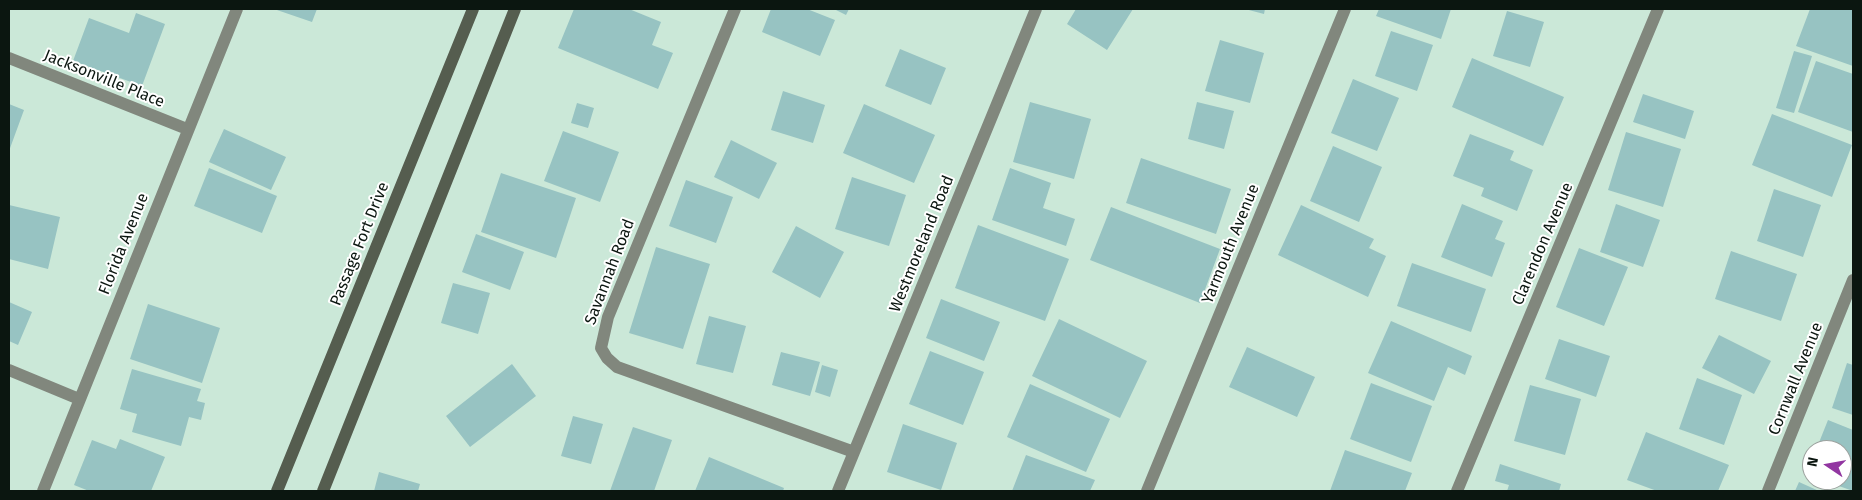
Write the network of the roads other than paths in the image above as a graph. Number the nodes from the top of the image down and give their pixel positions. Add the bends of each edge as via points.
1 (237, 9) edge
2 (473, 9) edge
3 (515, 9) edge
4 (735, 9) edge
5 (1036, 9) edge
6 (1345, 9) edge
7 (1658, 9) edge
8 (9, 58) edge
9 (187, 129) junction
10 (1853, 280) edge
11 (9, 370) edge
12 (79, 398) junction
13 (854, 452) junction
14 (43, 491) edge
15 (277, 491) edge
16 (323, 491) edge
17 (838, 491) edge
18 (1147, 491) edge
19 (1457, 491) edge
20 (1768, 491) edge

1 - 9 street, Florida Avenue
2 - 15 main road, Passage Fort Drive
3 - 16 main road
4 - 13 street, Savannah Road via 608,317 601,348 616,367
5 - 13 street, Westmoreland Road
6 - 18 street, Yarmouth Avenue
7 - 19 street, Clarendon Avenue
8 - 9 street, Jacksonville Place
9 - 12 street, Florida Avenue
10 - 20 street, Cornwall Avenue
11 - 12 street
12 - 14 street, Florida Avenue
13 - 17 street, Westmoreland Road

